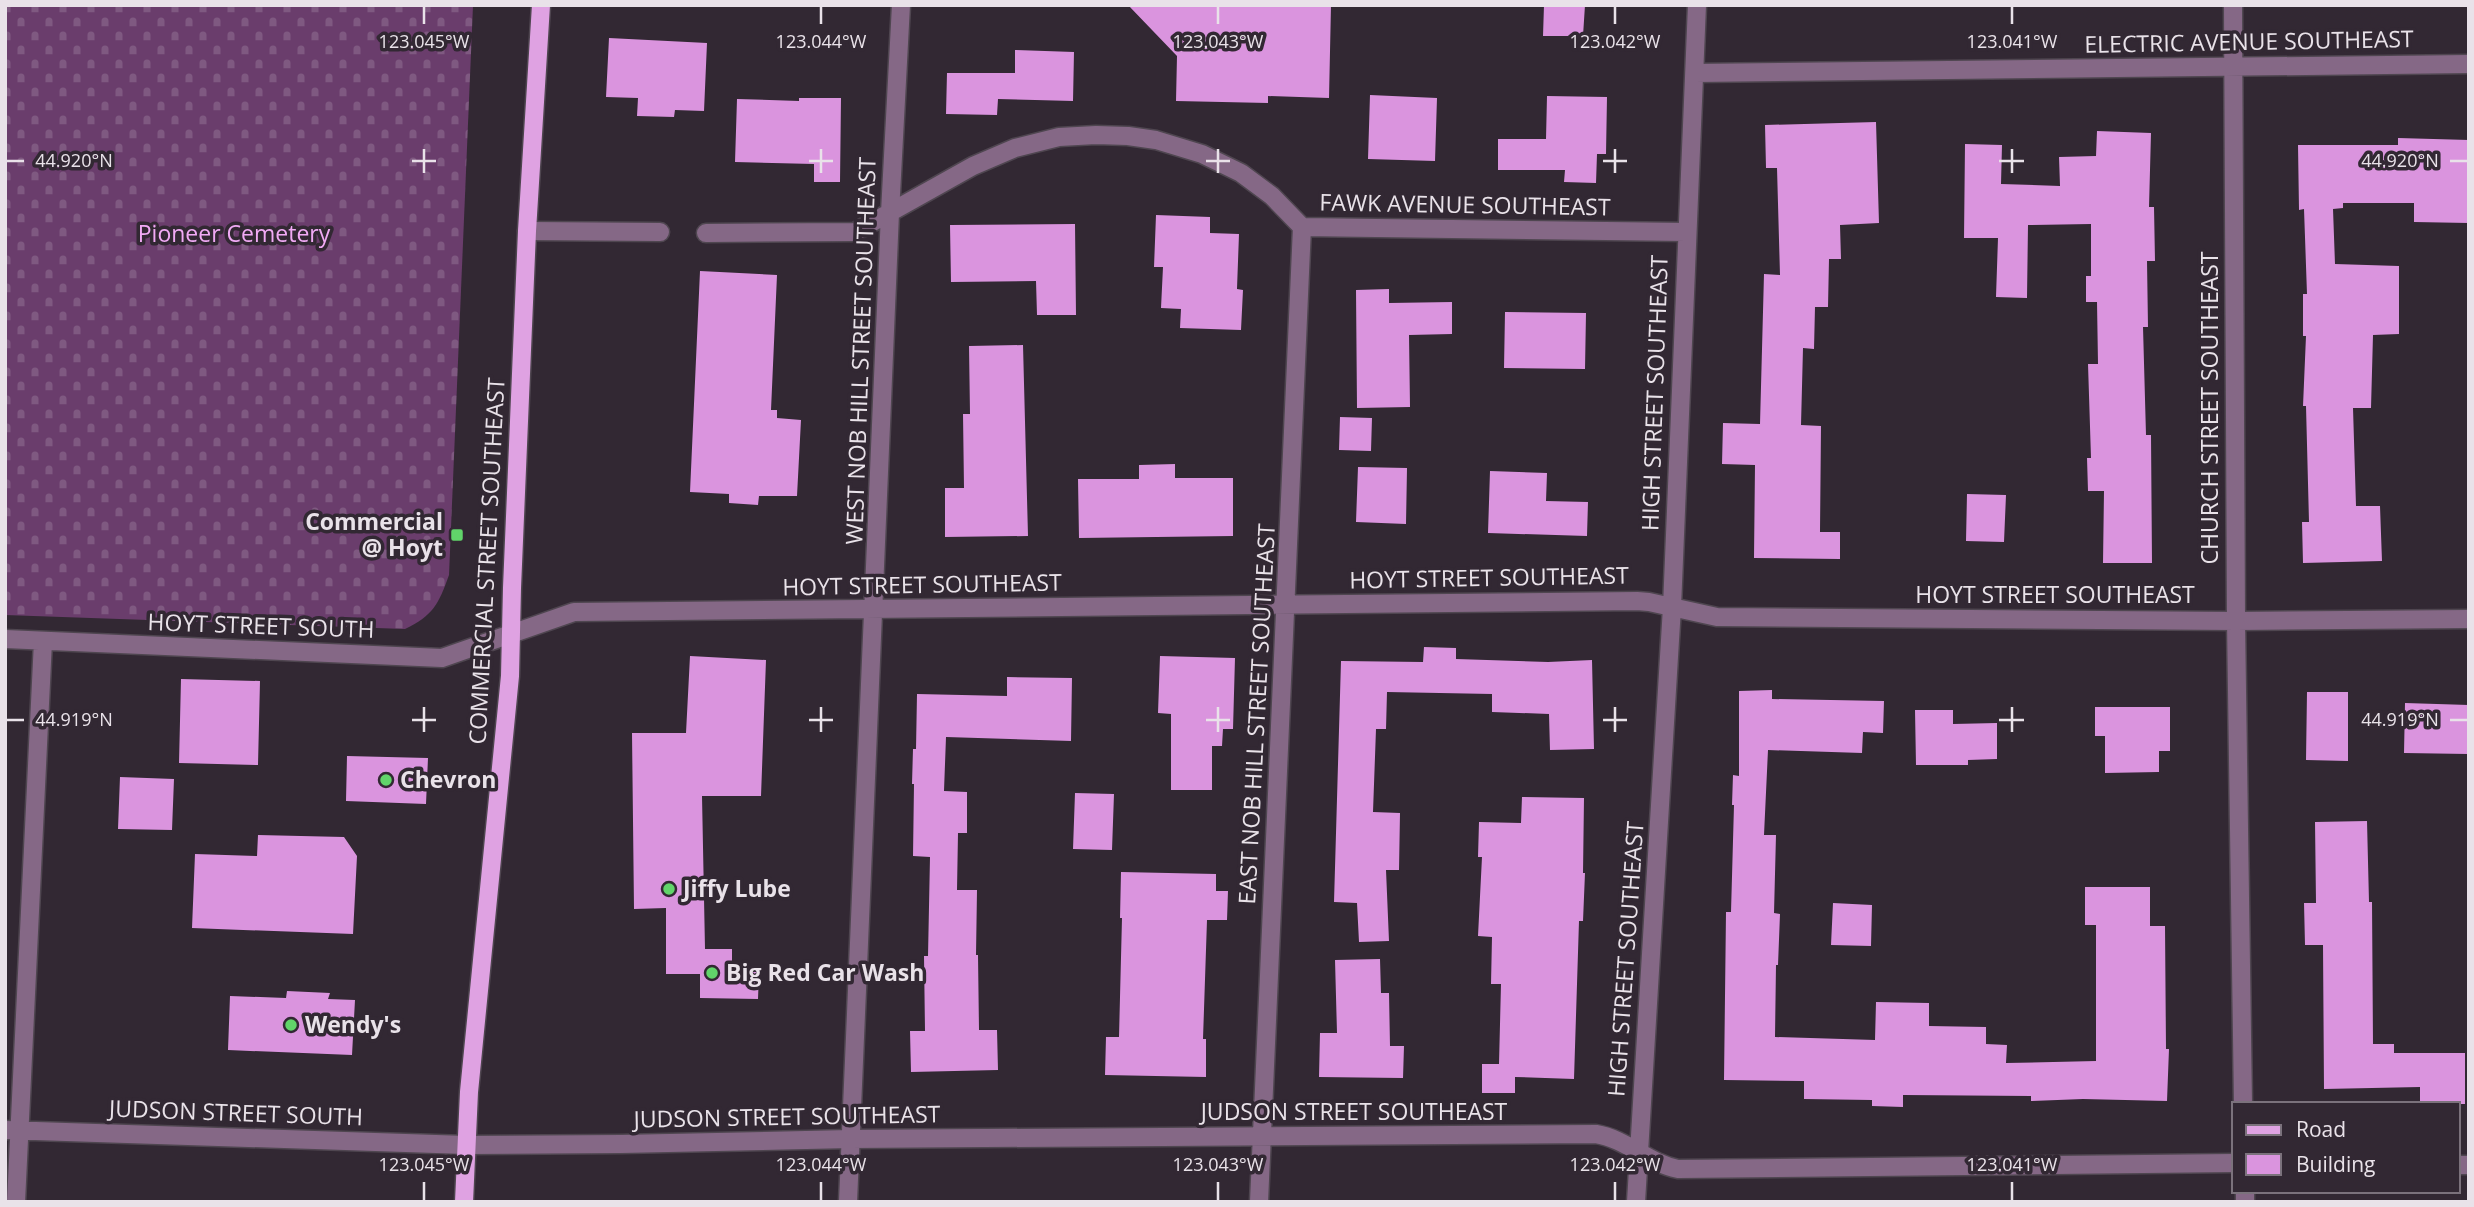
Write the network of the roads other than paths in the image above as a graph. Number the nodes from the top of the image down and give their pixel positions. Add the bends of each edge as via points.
1 (541, 5) edge
2 (901, 5) edge
3 (1697, 5) edge
4 (2233, 5) edge
5 (2469, 64) edge
6 (2233, 65) junction
7 (1695, 73) junction
8 (890, 214) junction
9 (1302, 228) junction
10 (527, 231) junction
11 (660, 232) dead end
12 (1686, 232) junction
13 (706, 233) dead end
14 (1286, 604) junction
15 (1672, 607) junction
16 (875, 610) junction
17 (2469, 619) edge
18 (2236, 621) junction
19 (511, 632) junction
20 (5, 639) edge
21 (43, 641) junction
22 (2243, 1102) edge
23 (12, 1130) edge
24 (1262, 1137) junction
25 (850, 1139) junction
26 (466, 1145) junction
27 (1638, 1153) junction
28 (2232, 1163) edge
29 (16, 1202) edge
30 (464, 1202) edge
31 (848, 1202) edge
32 (1259, 1202) edge
33 (1636, 1202) edge

1 - 10 main road, COMMERCIAL STREET SOUTHEAST
2 - 8 street, WEST NOB HILL STREET SOUTHEAST
3 - 7 street, HIGH STREET SOUTHEAST
4 - 6 street, CHURCH STREET SOUTHEAST
5 - 6 street, ELECTRIC AVENUE SOUTHEAST
6 - 7 street, ELECTRIC AVENUE SOUTHEAST
6 - 18 street, CHURCH STREET SOUTHEAST
7 - 12 street, HIGH STREET SOUTHEAST
8 - 9 street, FAWK AVENUE SOUTHEAST via 973,166 1015,148 1059,138 1128,136 1202,154 1241,173 1272,196
8 - 13 street, FAWK AVENUE SOUTHEAST via 855,232
8 - 16 street, WEST NOB HILL STREET SOUTHEAST
9 - 12 street, FAWK AVENUE SOUTHEAST
9 - 14 street, EAST NOB HILL STREET SOUTHEAST
10 - 11 street
10 - 19 main road, COMMERCIAL STREET SOUTHEAST
12 - 15 street, HIGH STREET SOUTHEAST
14 - 15 street, HOYT STREET SOUTHEAST via 1637,601
14 - 16 street, HOYT STREET SOUTHEAST
14 - 24 street, EAST NOB HILL STREET SOUTHEAST
15 - 18 street, HOYT STREET SOUTHEAST via 1717,617
15 - 27 street, HIGH STREET SOUTHEAST
16 - 19 street, HOYT STREET SOUTHEAST via 574,612
16 - 25 street, WEST NOB HILL STREET SOUTHEAST
17 - 18 street, HOYT STREET SOUTHEAST
18 - 22 street, CHURCH STREET SOUTHEAST
19 - 21 street, HOYT STREET SOUTH via 442,658
19 - 26 main road, COMMERCIAL STREET SOUTHEAST
20 - 21 street, HOYT STREET SOUTH
21 - 23 street
23 - 26 street, JUDSON STREET SOUTH
23 - 29 street
24 - 25 street, JUDSON STREET SOUTHEAST
24 - 27 street, JUDSON STREET SOUTHEAST via 1596,1134 1610,1136
24 - 32 street, EAST NOB HILL STREET SOUTHEAST
25 - 26 street, JUDSON STREET SOUTHEAST
25 - 31 street, WEST NOB HILL STREET SOUTHEAST
26 - 30 main road, COMMERCIAL STREET SOUTHEAST
27 - 28 street, JUDSON STREET SOUTHEAST via 1678,1169
27 - 33 street, HIGH STREET SOUTHEAST

